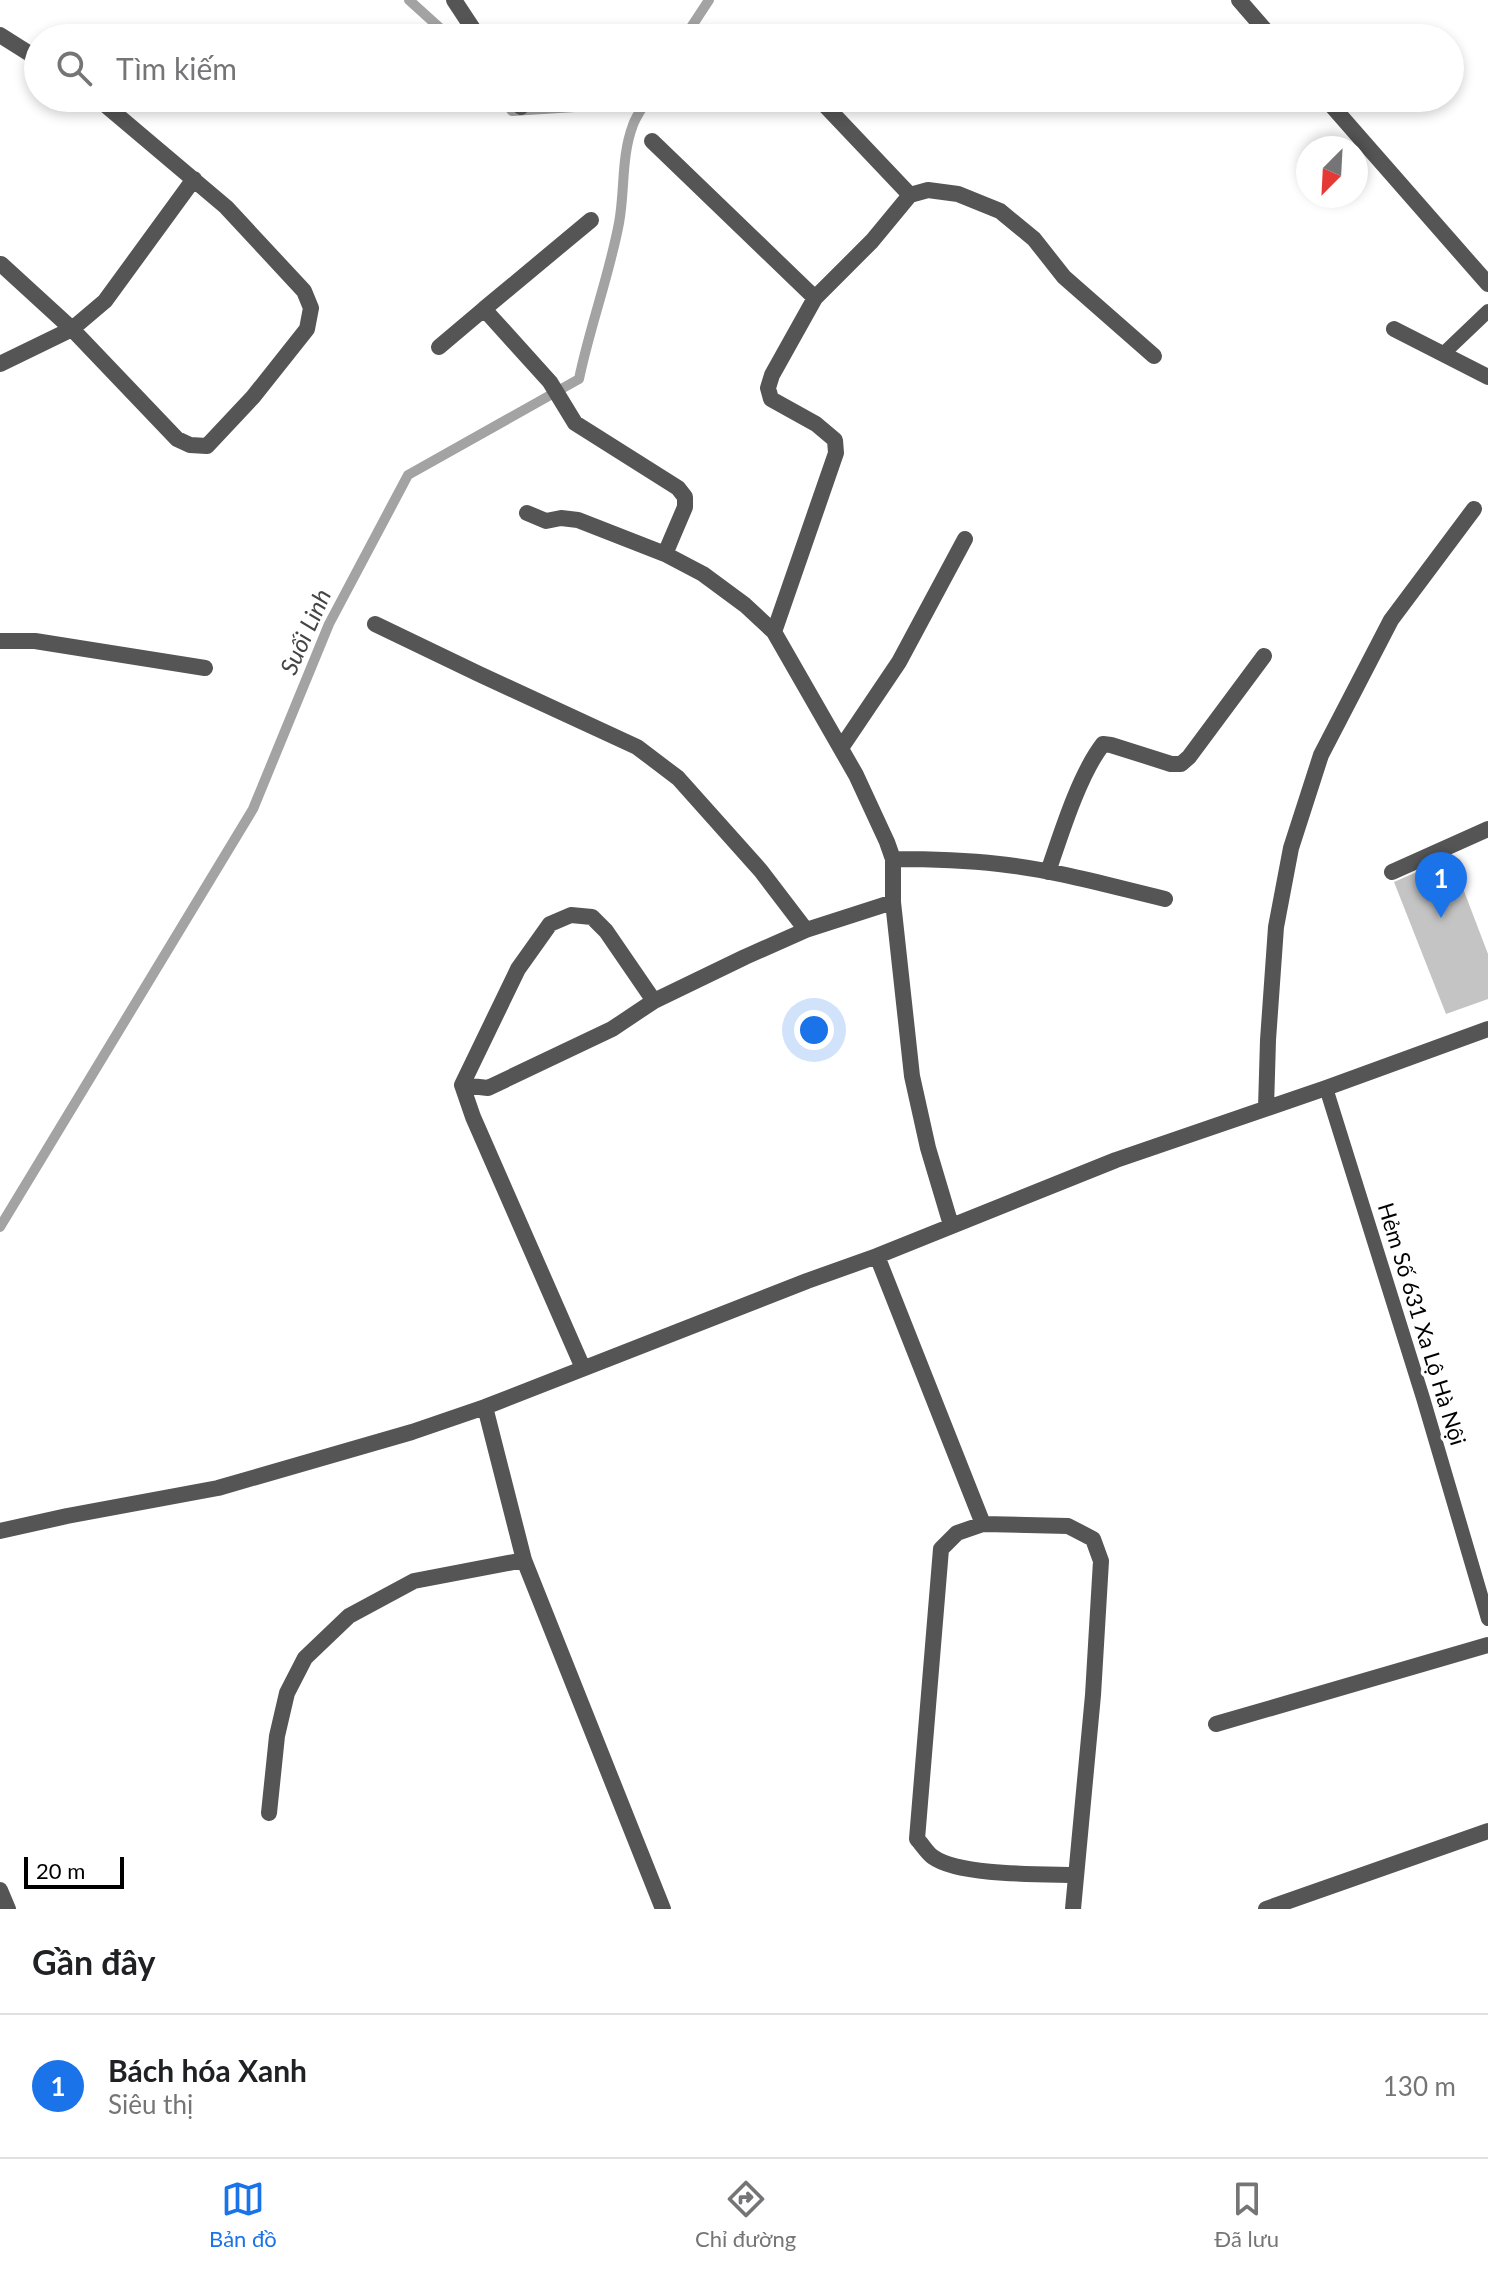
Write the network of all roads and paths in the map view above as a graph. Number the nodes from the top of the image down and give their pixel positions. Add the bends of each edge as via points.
1 (454, 0) edge
2 (1239, 0) edge
3 (470, 24) edge
4 (1260, 24) edge
5 (0, 35) edge
6 (24, 50) edge
7 (114, 112) edge
8 (831, 112) edge
9 (1337, 112) edge
10 (652, 141) dead end
11 (194, 179) junction
12 (910, 195) junction
13 (591, 220) dead end
14 (1, 264) edge
15 (1488, 284) edge
16 (815, 298) junction
17 (484, 309) junction
18 (1488, 311) edge
19 (72, 329) junction
20 (1394, 329) dead end
21 (439, 347) dead end
22 (1443, 354) junction
23 (1154, 356) dead end
24 (0, 364) edge
25 (1488, 377) edge
26 (1474, 509) dead end
27 (527, 513) dead end
28 (965, 539) dead end
29 (665, 554) junction
30 (375, 624) dead end
31 (774, 632) junction
32 (0, 641) edge
33 (1264, 656) dead end
34 (205, 668) dead end
35 (841, 748) junction
36 (1488, 829) edge
37 (893, 859) junction
38 (1048, 872) junction
39 (1392, 872) dead end
40 (1165, 899) dead end
41 (893, 902) junction
42 (806, 930) junction
43 (654, 1001) junction
44 (1488, 1029) edge
45 (462, 1085) junction
46 (1326, 1088) junction
47 (1266, 1108) junction
48 (951, 1225) junction
49 (877, 1256) junction
50 (583, 1368) junction
51 (485, 1407) junction
52 (983, 1524) junction
53 (0, 1531) edge
54 (524, 1560) junction
55 (1488, 1619) edge
56 (1488, 1645) edge
57 (1216, 1724) dead end
58 (269, 1813) dead end
59 (1488, 1831) edge
60 (1076, 1875) junction
61 (0, 1890) edge
62 (8, 1909) edge
63 (663, 1909) edge
64 (1073, 1909) edge
65 (1266, 1909) edge

1 - 3 street
2 - 4 street
5 - 6 street
7 - 11 street
8 - 12 street
9 - 15 street
10 - 16 street
11 - 19 street via 105,301
11 - 19 street via 304,291 311,308 307,329 253,397 207,446 190,445 177,439
12 - 16 street
12 - 23 street via 928,190 958,194 1000,211 1034,239 1064,277
13 - 17 street
14 - 19 street
16 - 31 street via 768,388 771,399 835,440 836,453
17 - 21 street
17 - 29 street via 550,382 575,423 685,497
18 - 22 lane
19 - 24 street
20 - 22 street
22 - 25 street
26 - 47 street via 1391,620 1321,755 1291,848 1276,927
27 - 29 street via 546,521 578,520
28 - 35 street via 899,662
29 - 31 street via 703,574
30 - 42 street via 637,747 678,778
31 - 35 street
32 - 34 street via 35,641
33 - 38 street via 1181,764 1103,744 1072,806
35 - 37 street
36 - 39 street
37 - 38 street via 1001,864
37 - 41 street
38 - 40 street
41 - 42 street
41 - 48 street via 912,1076
42 - 43 street
43 - 45 street via 612,1029 488,1088
43 - 45 street via 592,917 571,915 550,924 518,969
44 - 46 street
45 - 50 street
46 - 47 street
46 - 55 lane, Hẻm Số 631 Xa Lộ Hà Nội
47 - 48 street
48 - 49 street
49 - 50 street
49 - 52 street
50 - 51 street
51 - 53 street via 218,1488
51 - 54 street
52 - 60 street via 1068,1526 1093,1539 1101,1561
52 - 60 street via 957,1533 941,1549 917,1839 934,1858 968,1869
54 - 58 street via 414,1581 349,1616 305,1658 287,1693 277,1736
54 - 63 street
56 - 57 street
59 - 65 street
60 - 64 street
61 - 62 street

